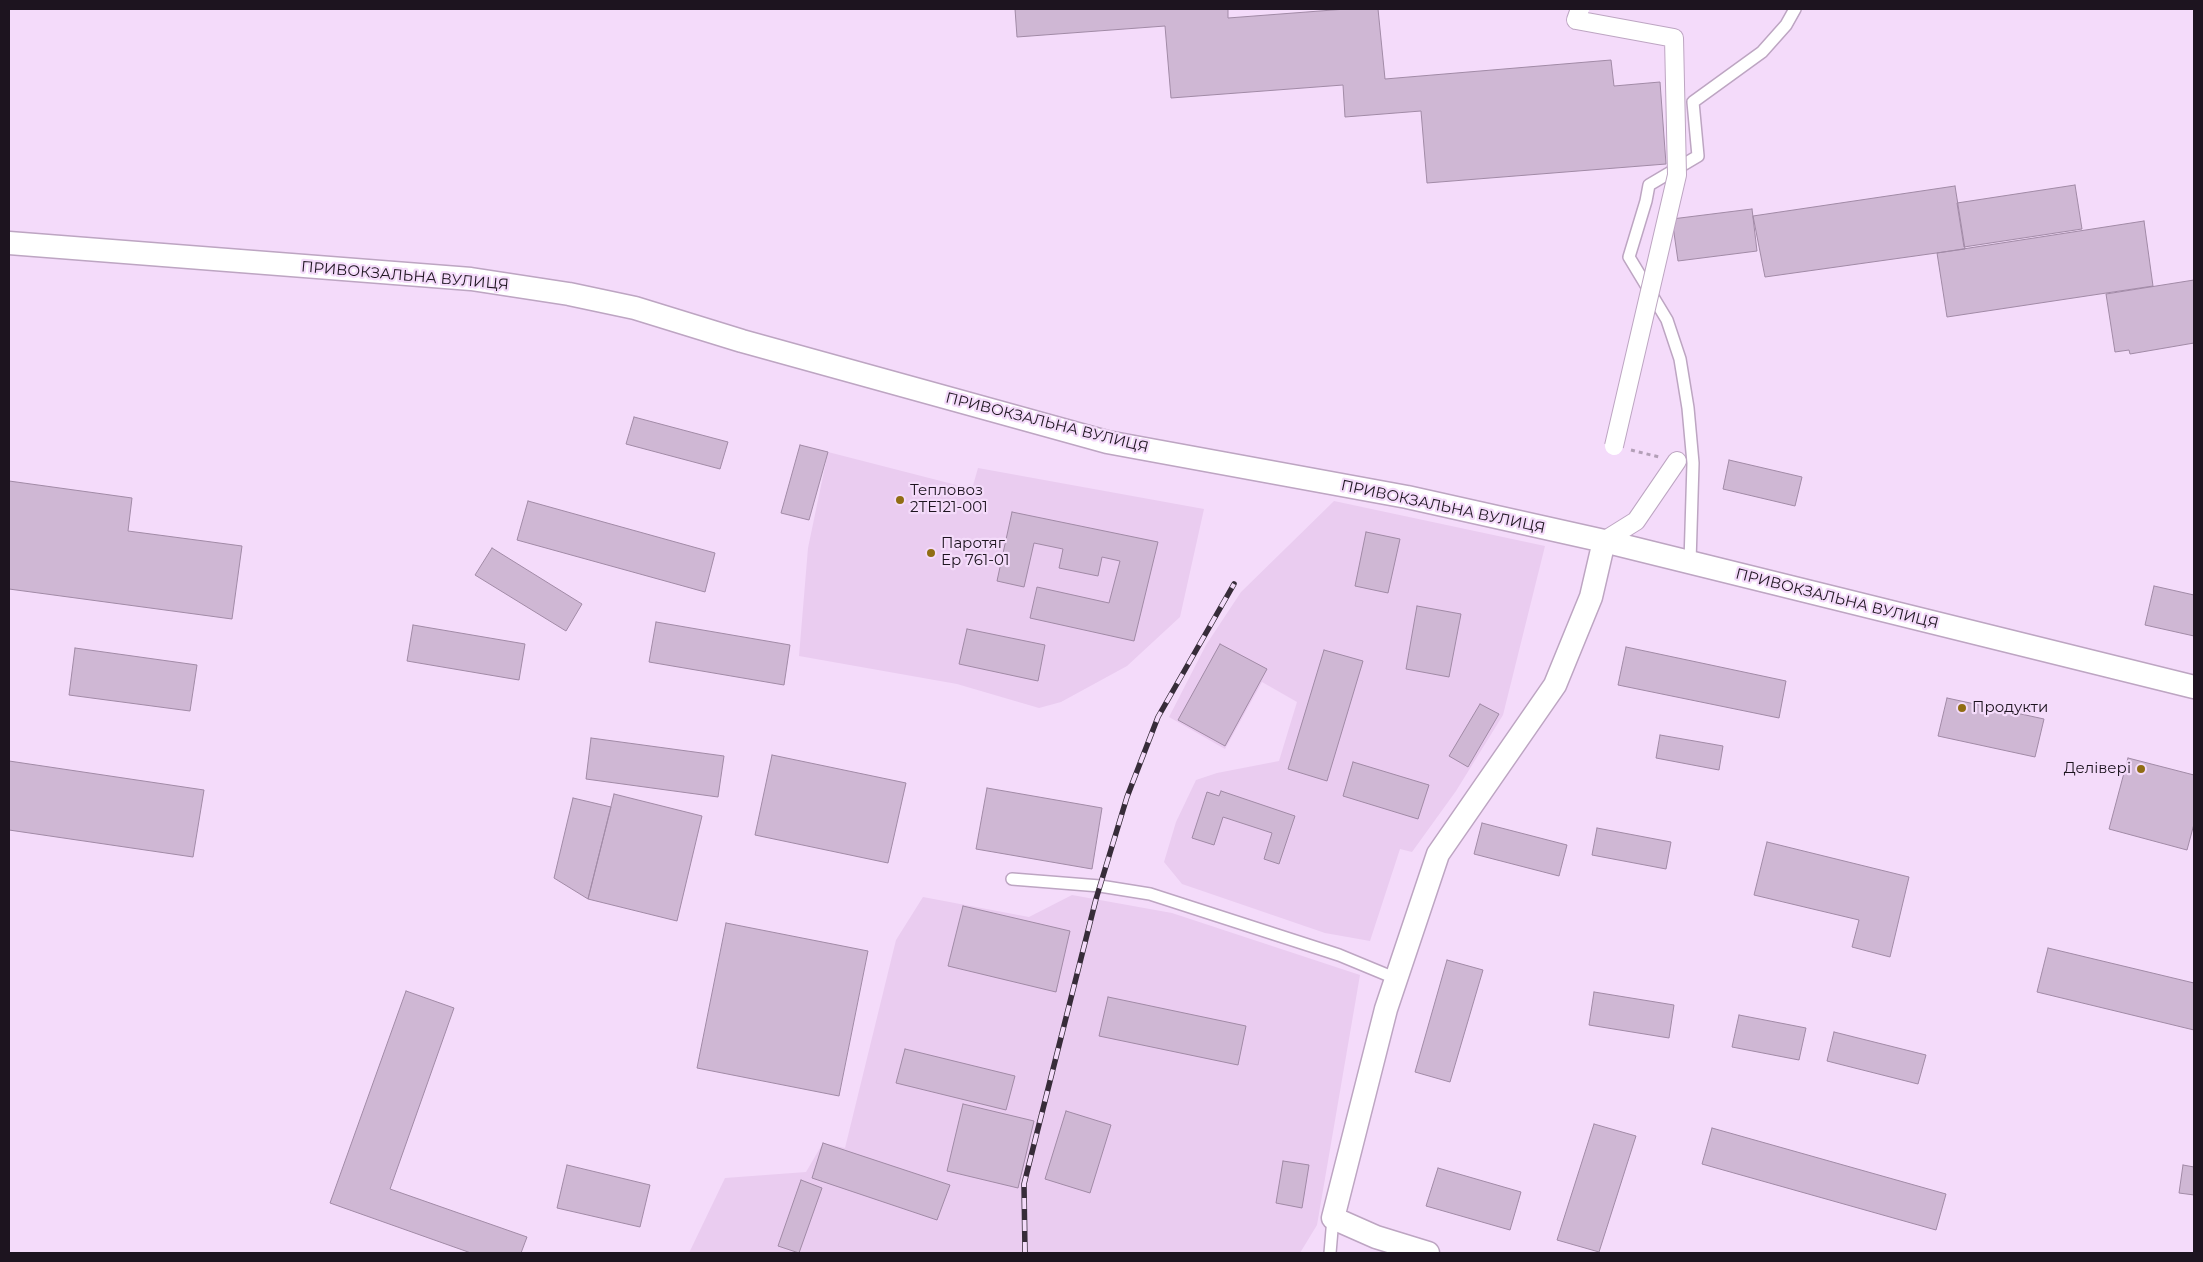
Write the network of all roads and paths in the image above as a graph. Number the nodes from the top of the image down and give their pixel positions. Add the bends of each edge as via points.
1 (1580, 9) edge
2 (1795, 9) edge
3 (9, 243) edge
4 (1614, 446) joint
5 (1677, 461) joint
6 (1604, 541) junction
7 (1690, 562) junction
8 (2194, 687) edge
9 (1012, 879) dead end
10 (1397, 978) junction
11 (1333, 1218) junction
12 (1330, 1253) edge
13 (1428, 1253) edge

1 - 4 street, bridge via 1576,20 1674,38 1677,175
2 - 7 lane via 1786,25 1762,52 1693,102 1698,156 1649,185 1629,257 1668,320 1680,359 1693,463
3 - 6 street, ПРИВОКЗАЛЬНА ВУЛИЦЯ via 471,279 569,294 635,308 1107,442 1408,497
4 - 5 path
5 - 6 street via 1636,521
6 - 7 street, ПРИВОКЗАЛЬНА ВУЛИЦЯ
6 - 10 street via 1591,597 1555,685 1438,854
7 - 8 street, ПРИВОКЗАЛЬНА ВУЛИЦЯ
9 - 10 lane via 1100,886 1150,894 1340,955
10 - 11 street via 1386,1009
11 - 12 lane
11 - 13 street via 1376,1237

